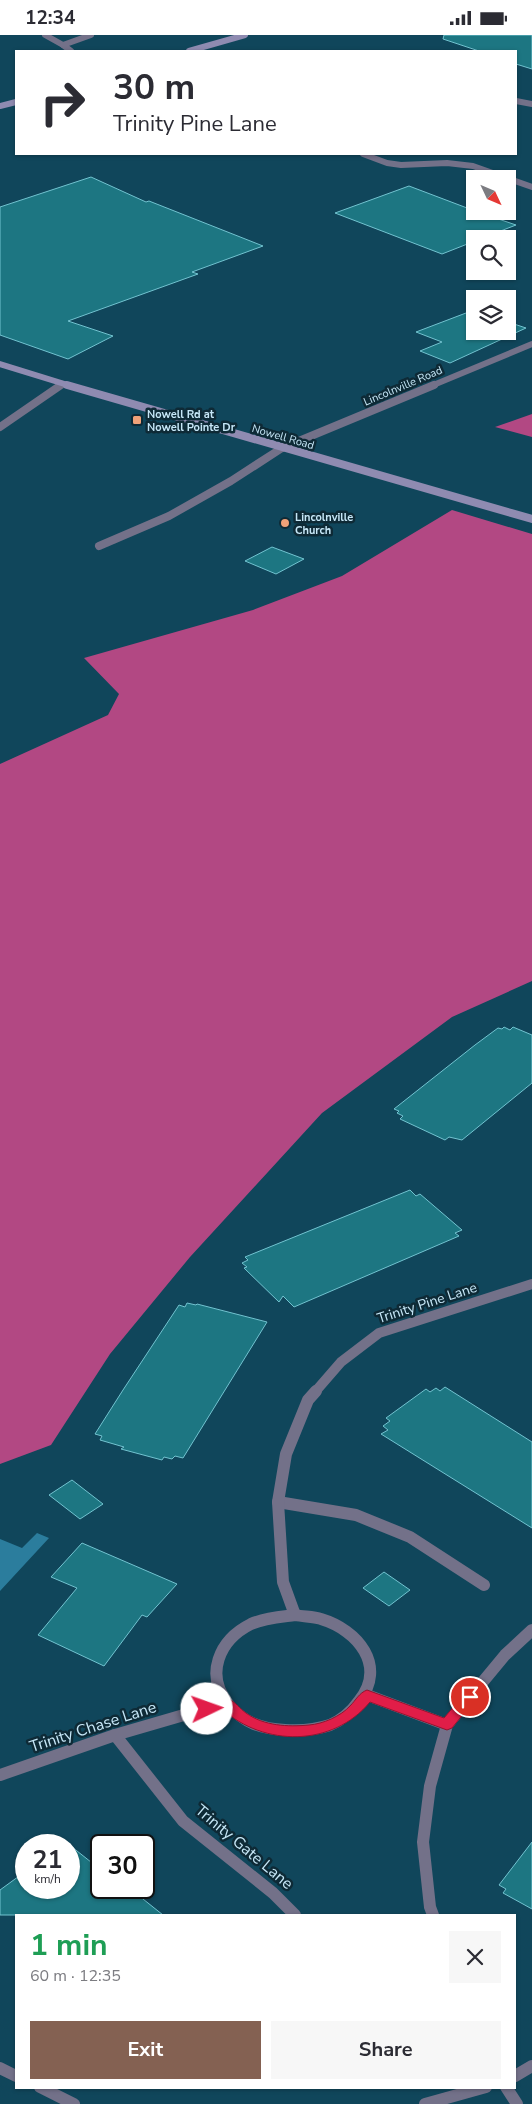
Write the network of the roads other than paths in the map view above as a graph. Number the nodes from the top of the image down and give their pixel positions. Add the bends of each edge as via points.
1 (46, 35) edge
2 (91, 35) edge
3 (245, 35) edge
4 (63, 45) junction
5 (70, 50) edge
6 (192, 50) edge
7 (517, 101) edge
8 (15, 102) edge
9 (532, 105) edge
10 (0, 107) edge
11 (366, 155) edge
12 (532, 187) edge
13 (532, 344) edge
14 (0, 364) edge
15 (62, 384) junction
16 (0, 427) edge
17 (282, 448) junction
18 (532, 519) edge
19 (99, 546) dead end
20 (532, 1284) edge
21 (278, 1501) junction
22 (484, 1585) dead end
23 (295, 1615) junction
24 (532, 1630) edge
25 (367, 1695) junction
26 (225, 1703) junction
27 (447, 1725) junction
28 (115, 1735) junction
29 (0, 1775) edge
30 (294, 1914) edge
31 (433, 1914) edge
32 (532, 2066) edge
33 (0, 2068) edge
34 (516, 2075) edge
35 (15, 2076) edge
36 (44, 2089) edge
37 (479, 2089) edge
38 (507, 2089) edge
39 (74, 2104) edge
40 (425, 2104) edge
41 (517, 2104) edge

1 - 4 street
2 - 4 street
3 - 6 street
4 - 5 street
7 - 9 street
8 - 10 street
11 - 12 street via 402,165 448,163 473,166
13 - 17 street, Lincolnville Road
14 - 15 street, Nowell Road
15 - 16 street
15 - 17 street, Nowell Road
17 - 18 street, Nowell Road
17 - 19 street, Lincolnville Road via 169,516
20 - 21 street, Trinity Pine Lane via 379,1333 341,1362 308,1400 286,1454
21 - 22 street via 356,1515 410,1537
21 - 23 street, Trinity Pine Lane via 282,1582
23 - 25 street via 320,1619 342,1628 359,1641 370,1658 372,1677
23 - 26 street via 272,1617 250,1625 232,1636 220,1651 214,1669 216,1687
24 - 27 street via 505,1655
25 - 26 street via 354,1711 335,1723 312,1731 286,1732 262,1727 241,1718
25 - 27 street
26 - 28 street, Trinity Chase Lane
27 - 31 street via 430,1786 423,1842
28 - 29 street, Trinity Chase Lane
28 - 30 street, Trinity Gate Lane via 183,1821 274,1893
32 - 34 street
33 - 35 street
36 - 39 street
37 - 40 street
38 - 41 street

